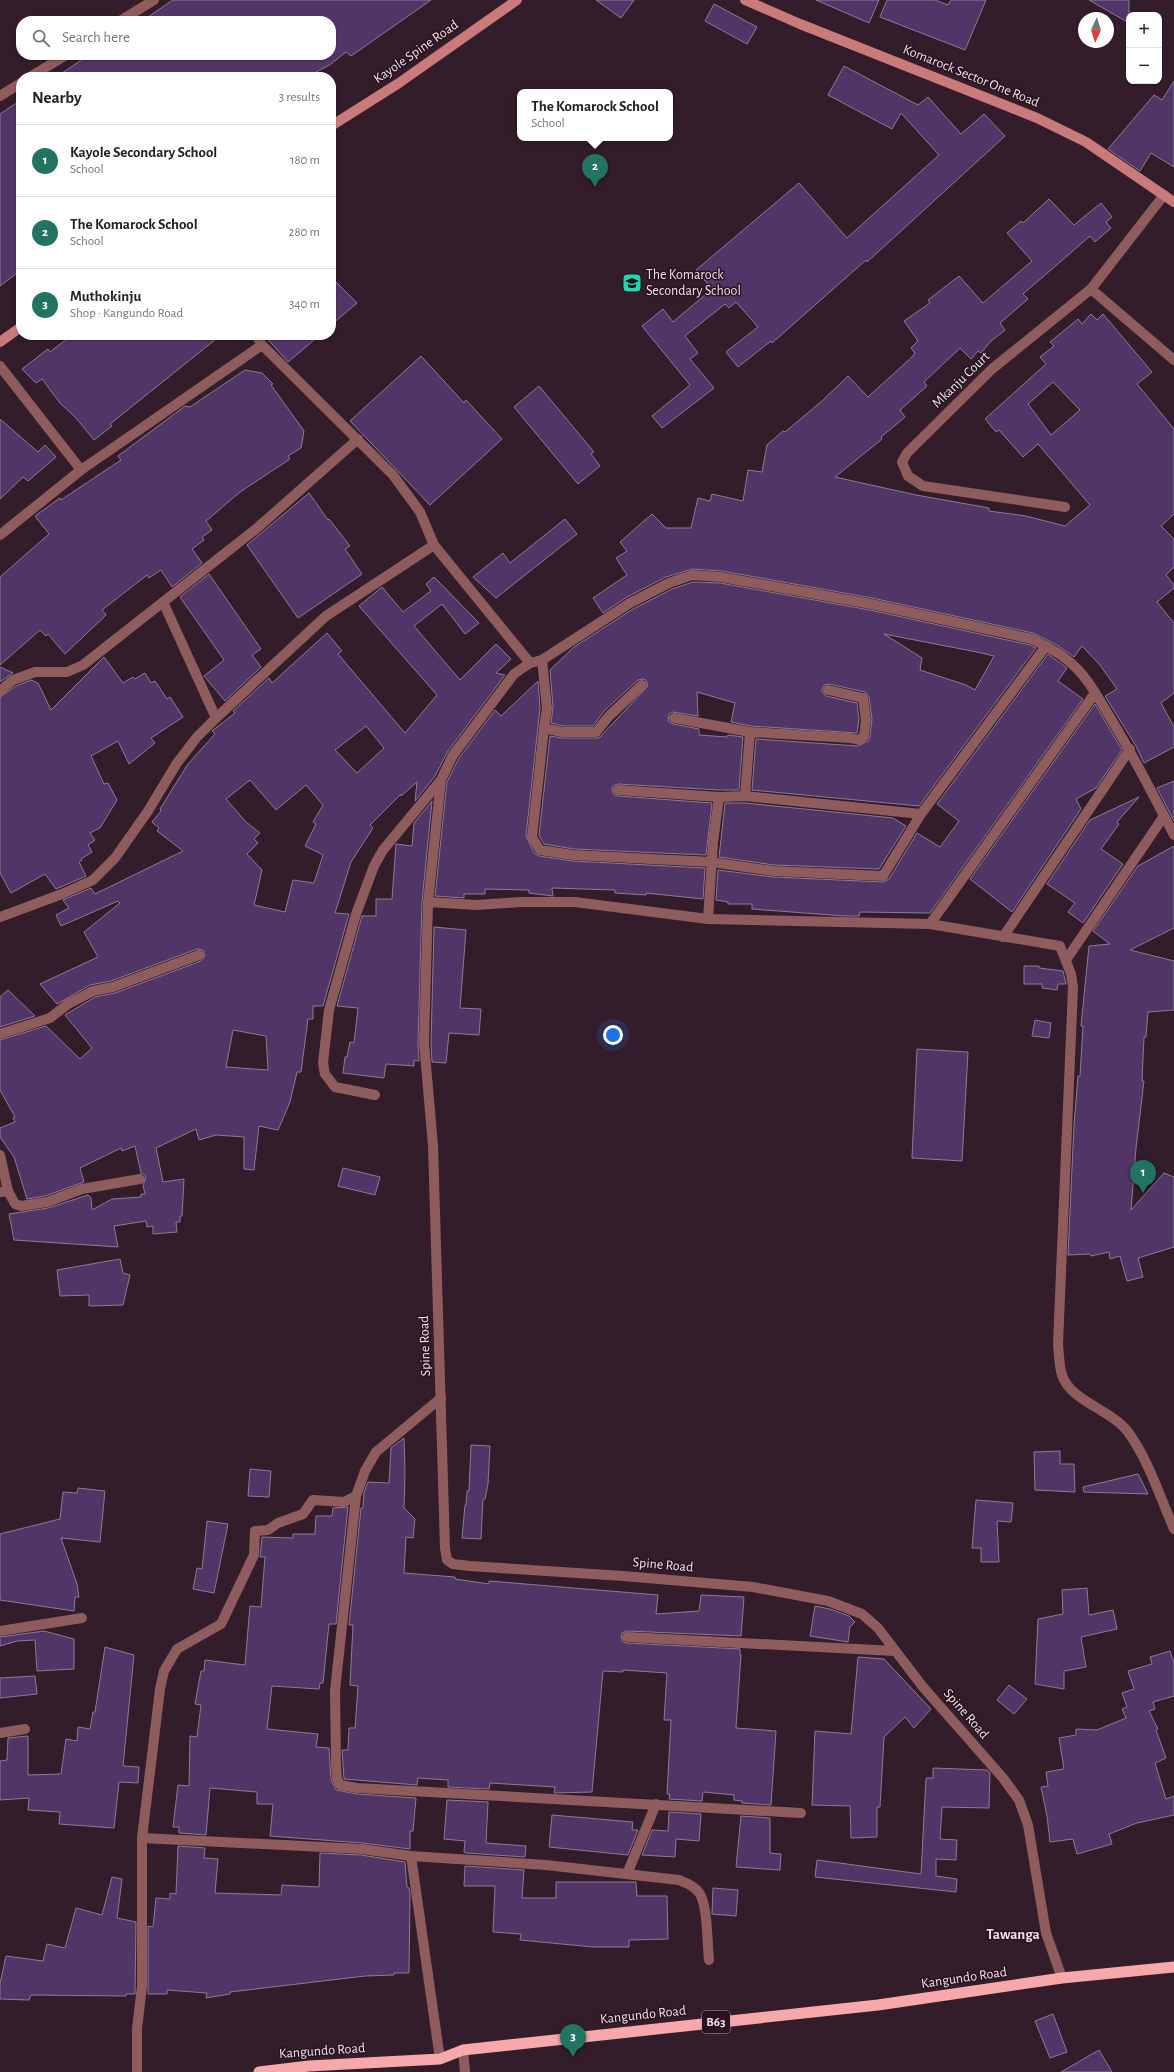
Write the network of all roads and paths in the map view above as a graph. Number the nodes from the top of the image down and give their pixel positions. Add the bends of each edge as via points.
1 (154, 0) edge
2 (516, 0) edge
3 (745, 0) edge
4 (128, 16) edge
5 (58, 60) edge
6 (38, 72) edge
7 (16, 86) edge
8 (0, 96) edge
9 (336, 123) edge
10 (1164, 195) junction
11 (1174, 202) edge
12 (1092, 289) junction
13 (16, 331) edge
14 (259, 340) edge
15 (0, 342) edge
16 (262, 345) junction
17 (1174, 360) edge
18 (0, 366) edge
19 (358, 439) junction
20 (81, 470) junction
21 (1065, 508) dead end
22 (0, 536) edge
23 (434, 545) junction
24 (163, 602) junction
25 (1046, 646) junction
26 (542, 660) junction
27 (530, 663) junction
28 (642, 685) dead end
29 (828, 690) dead end
30 (0, 691) edge
31 (1095, 693) junction
32 (216, 718) junction
33 (674, 718) dead end
34 (544, 728) junction
35 (750, 732) junction
36 (1130, 749) junction
37 (441, 780) junction
38 (618, 790) dead end
39 (745, 796) junction
40 (719, 797) junction
41 (921, 814) junction
42 (1164, 816) junction
43 (1174, 835) edge
44 (711, 862) junction
45 (428, 902) junction
46 (0, 917) edge
47 (708, 919) junction
48 (930, 924) junction
49 (1004, 937) junction
50 (199, 955) dead end
51 (1066, 960) junction
52 (0, 1034) edge
53 (375, 1095) dead end
54 (0, 1155) edge
55 (140, 1179) dead end
56 (4, 1192) edge
57 (441, 1398) junction
58 (356, 1496) junction
59 (1174, 1529) edge
60 (82, 1618) dead end
61 (0, 1631) edge
62 (627, 1637) dead end
63 (894, 1651) junction
64 (25, 1729) dead end
65 (0, 1733) edge
66 (656, 1804) junction
67 (801, 1813) dead end
68 (142, 1838) junction
69 (411, 1856) junction
70 (627, 1874) junction
71 (709, 1960) dead end
72 (1174, 1967) edge
73 (1062, 1978) junction
74 (463, 2050) junction
75 (440, 2059) junction
76 (137, 2072) edge
77 (259, 2072) edge
78 (465, 2072) edge

1 - 4 street
2 - 9 main road, Kayole Spine Road via 399,83
3 - 10 main road, Komarock Sector One Road via 1037,118 1086,142
5 - 6 street
7 - 8 street
10 - 11 main road, Komarock Sector One Road
10 - 12 street, Mkanju Court
12 - 17 street
12 - 21 street, Mkanju Court via 992,369 907,453 902,462 908,476 923,486
13 - 15 main road
14 - 16 street
16 - 19 street
16 - 20 street
18 - 20 street
19 - 23 street via 393,475 420,512
19 - 24 street via 256,529
20 - 22 street
23 - 27 street
23 - 32 street via 326,616
24 - 30 street via 83,665 67,672 35,672 13,680
24 - 32 street
25 - 26 street via 1032,639 871,604 721,577 692,575 669,583 630,603
25 - 31 street via 1066,658 1083,675
25 - 41 street
26 - 27 street
26 - 34 street via 547,708
27 - 37 street via 514,674 501,690 453,755
28 - 34 street via 596,732 562,732
29 - 35 street via 863,698 866,720 864,736 859,740
31 - 36 street
31 - 48 street
32 - 46 street via 177,763 115,858 92,880
33 - 35 street
34 - 44 street via 532,837 540,850 573,855
35 - 39 street
36 - 42 street
36 - 49 street
37 - 45 street, Spine Road
37 - 53 street via 383,850 374,866 345,950 329,1010 324,1074 336,1087
38 - 40 street
39 - 40 street
39 - 41 street
40 - 44 street
41 - 44 street via 883,876 773,871
42 - 43 street
42 - 51 street
44 - 47 street
45 - 47 street via 476,906 520,902 575,902
45 - 57 street, Spine Road via 424,1043 433,1146
47 - 48 street
48 - 49 street
49 - 51 street via 1060,946
50 - 52 street via 93,992 68,1004 50,1018
51 - 59 street via 1074,987 1058,1344 1062,1375 1072,1391 1108,1414 1128,1431 1142,1453
54 - 56 street
55 - 56 street via 82,1189 47,1202 21,1206 15,1204
57 - 58 street via 376,1452 364,1471
57 - 63 street, Spine Road via 445,1548 447,1560 452,1564 753,1587 790,1593 828,1601 862,1614 878,1628
58 - 66 street via 335,1691 336,1764 340,1785
58 - 68 street via 344,1502 313,1500 303,1514 278,1523 268,1530 255,1531 254,1555 221,1624 177,1649 164,1671 158,1699
60 - 61 street
62 - 63 street
63 - 73 street, Spine Road via 1019,1800 1028,1825 1046,1932
64 - 65 street
66 - 67 street
66 - 70 street
68 - 69 street via 362,1849
68 - 76 street via 142,1986 137,2029
69 - 70 street via 546,1865
69 - 75 street
70 - 71 street via 679,1880 691,1885 700,1893 704,1904
72 - 73 highway, Kangundo Road / B63
73 - 74 highway, Kangundo Road / B63 via 878,2005
74 - 75 highway, Kangundo Road / B63
74 - 78 street
75 - 77 highway, Kangundo Road / B63 via 309,2066

